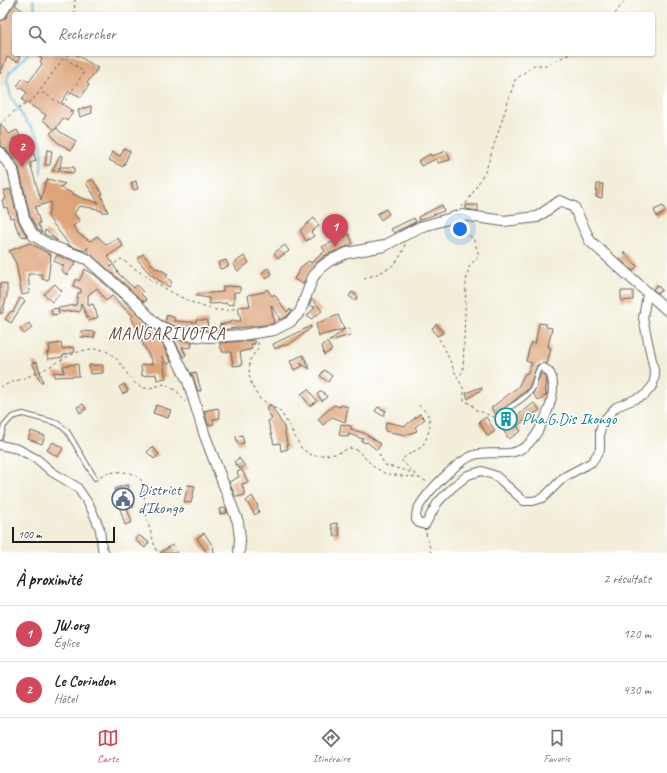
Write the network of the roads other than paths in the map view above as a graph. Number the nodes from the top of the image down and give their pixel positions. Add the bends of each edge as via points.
1 (10, 0) edge
2 (0, 15) edge
3 (0, 152) edge
4 (647, 294) junction
5 (667, 310) edge
6 (161, 327) junction
7 (544, 368) joint
8 (507, 409) road end
9 (0, 438) edge
10 (0, 445) edge
11 (95, 478) road end
12 (105, 553) edge
13 (239, 553) edge

1 - 2 street
3 - 6 street via 13,170 24,218 33,235 49,245 87,259
4 - 5 street
4 - 6 street via 590,241 574,206 560,201 537,217 504,222 462,215 420,227 384,246 347,253 329,261 313,277 300,312 290,322 274,330 210,337 178,334
4 - 7 street via 643,318 655,375 653,385 644,395 616,407 604,420 600,431 600,450 592,462 564,477 542,498 533,501 524,501 496,476 482,471 468,474 438,502 425,525 418,523 417,511 434,487 465,459 478,454 511,454 527,446 542,425 549,409 554,384 551,374
6 - 13 street via 188,381 205,436 238,522
7 - 8 lane via 540,367 536,371 530,393
9 - 11 lane via 4,426 12,417 23,414 57,423 67,431
10 - 12 street via 31,455 77,487 90,506 100,529

